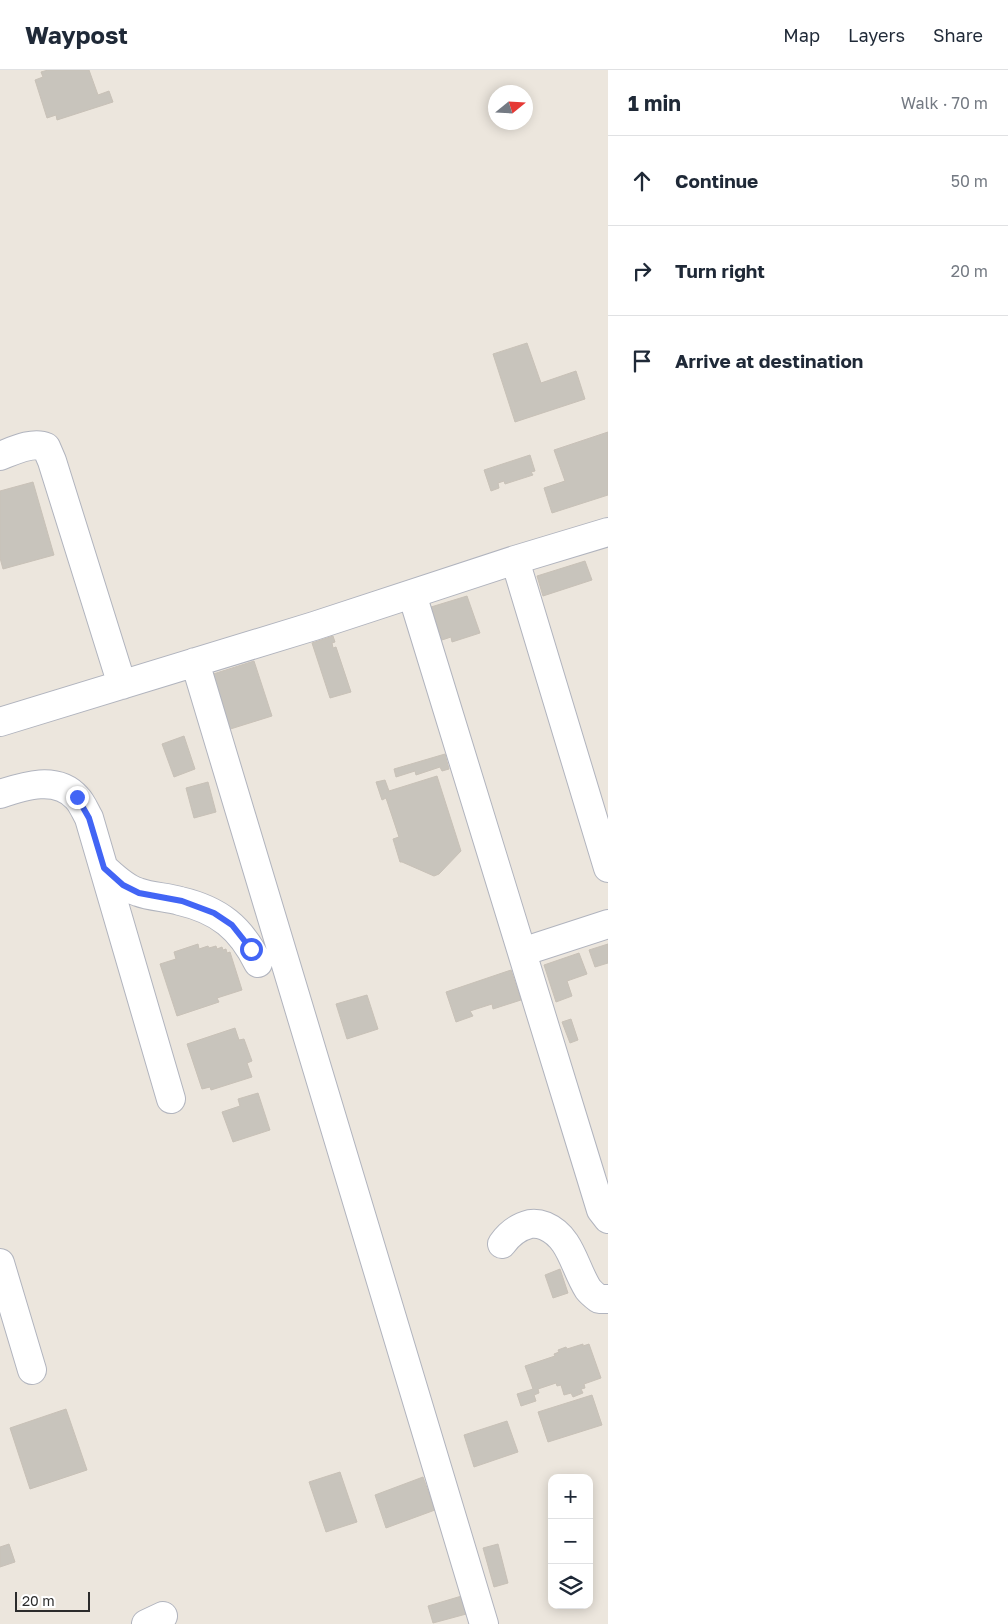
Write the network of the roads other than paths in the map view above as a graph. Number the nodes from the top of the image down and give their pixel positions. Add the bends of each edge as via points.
1 (0, 456) edge
2 (608, 532) edge
3 (515, 560) junction
4 (412, 594) junction
5 (196, 662) junction
6 (122, 685) junction
7 (0, 722) edge
8 (0, 794) edge
9 (104, 868) junction
10 (608, 868) edge
11 (608, 924) edge
12 (522, 952) junction
13 (258, 963) dead end
14 (171, 1099) dead end
15 (608, 1219) edge
16 (502, 1244) dead end
17 (0, 1263) edge
18 (608, 1299) edge
19 (32, 1370) dead end
20 (484, 1624) edge

1 - 6 street via 40,444 46,447
2 - 3 street
3 - 4 street
3 - 10 street
4 - 5 street
4 - 12 street
5 - 6 street
5 - 20 street
6 - 7 street
8 - 9 street via 24,786 48,784 77,797 89,818
9 - 13 street via 123,885 139,893 182,901 214,913 232,925
9 - 14 street
11 - 12 street
12 - 15 street via 601,1210
16 - 18 street via 509,1235 536,1223 557,1232 576,1261 589,1291 599,1299
17 - 19 street

